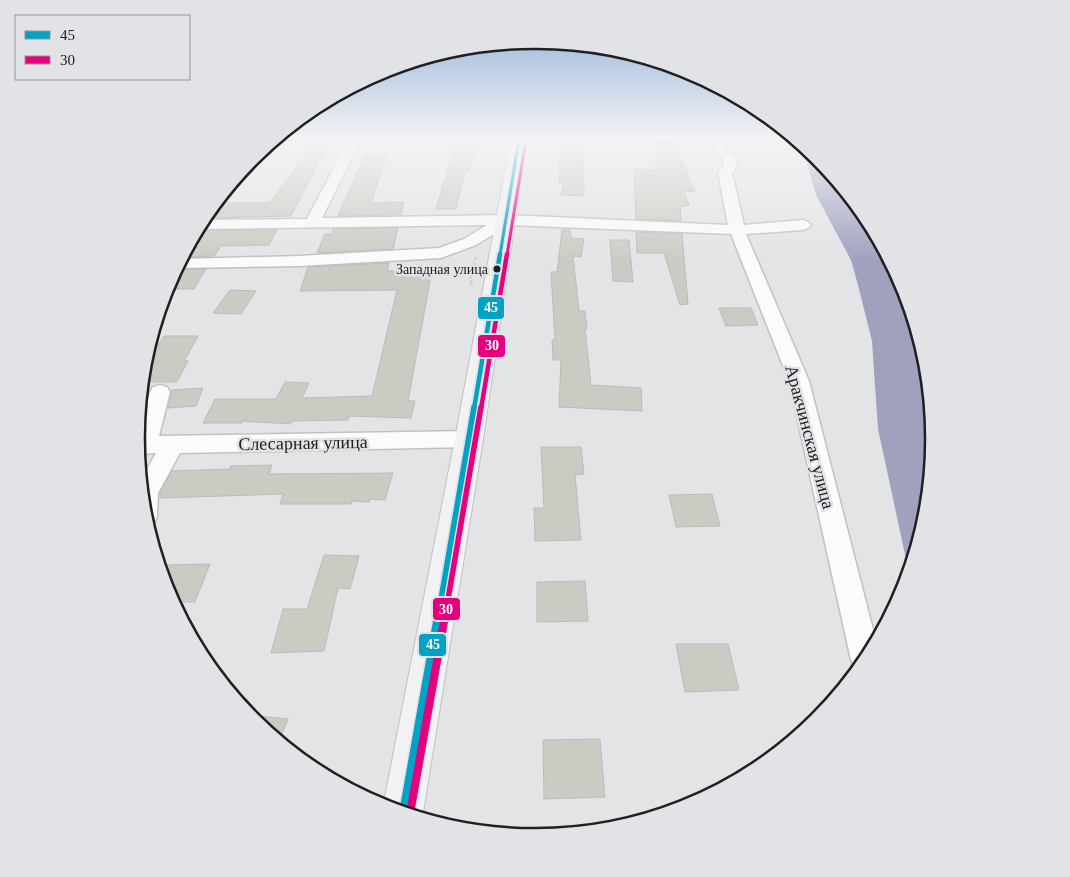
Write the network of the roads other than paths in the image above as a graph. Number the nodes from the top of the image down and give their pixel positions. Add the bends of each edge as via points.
1 (335, 180) edge
2 (513, 180) edge
3 (727, 180) edge
4 (507, 220) junction
5 (312, 224) junction
6 (209, 225) edge
7 (803, 225) dead end
8 (737, 230) junction
9 (186, 264) edge
10 (160, 392) dead end
11 (145, 433) edge
12 (469, 439) junction
13 (145, 445) edge
14 (172, 446) junction
15 (149, 488) edge
16 (863, 648) edge
17 (404, 806) edge

1 - 5 street
2 - 4 main road
3 - 8 street, Аракчинская улица
4 - 5 street
4 - 8 street
4 - 9 street via 470,242 441,253
4 - 12 main road
5 - 6 street
7 - 8 street
8 - 16 street, Аракчинская улица via 799,381
10 - 11 street
12 - 14 street, Слесарная улица
12 - 17 main road
13 - 14 street, Слесарная улица
14 - 15 street

